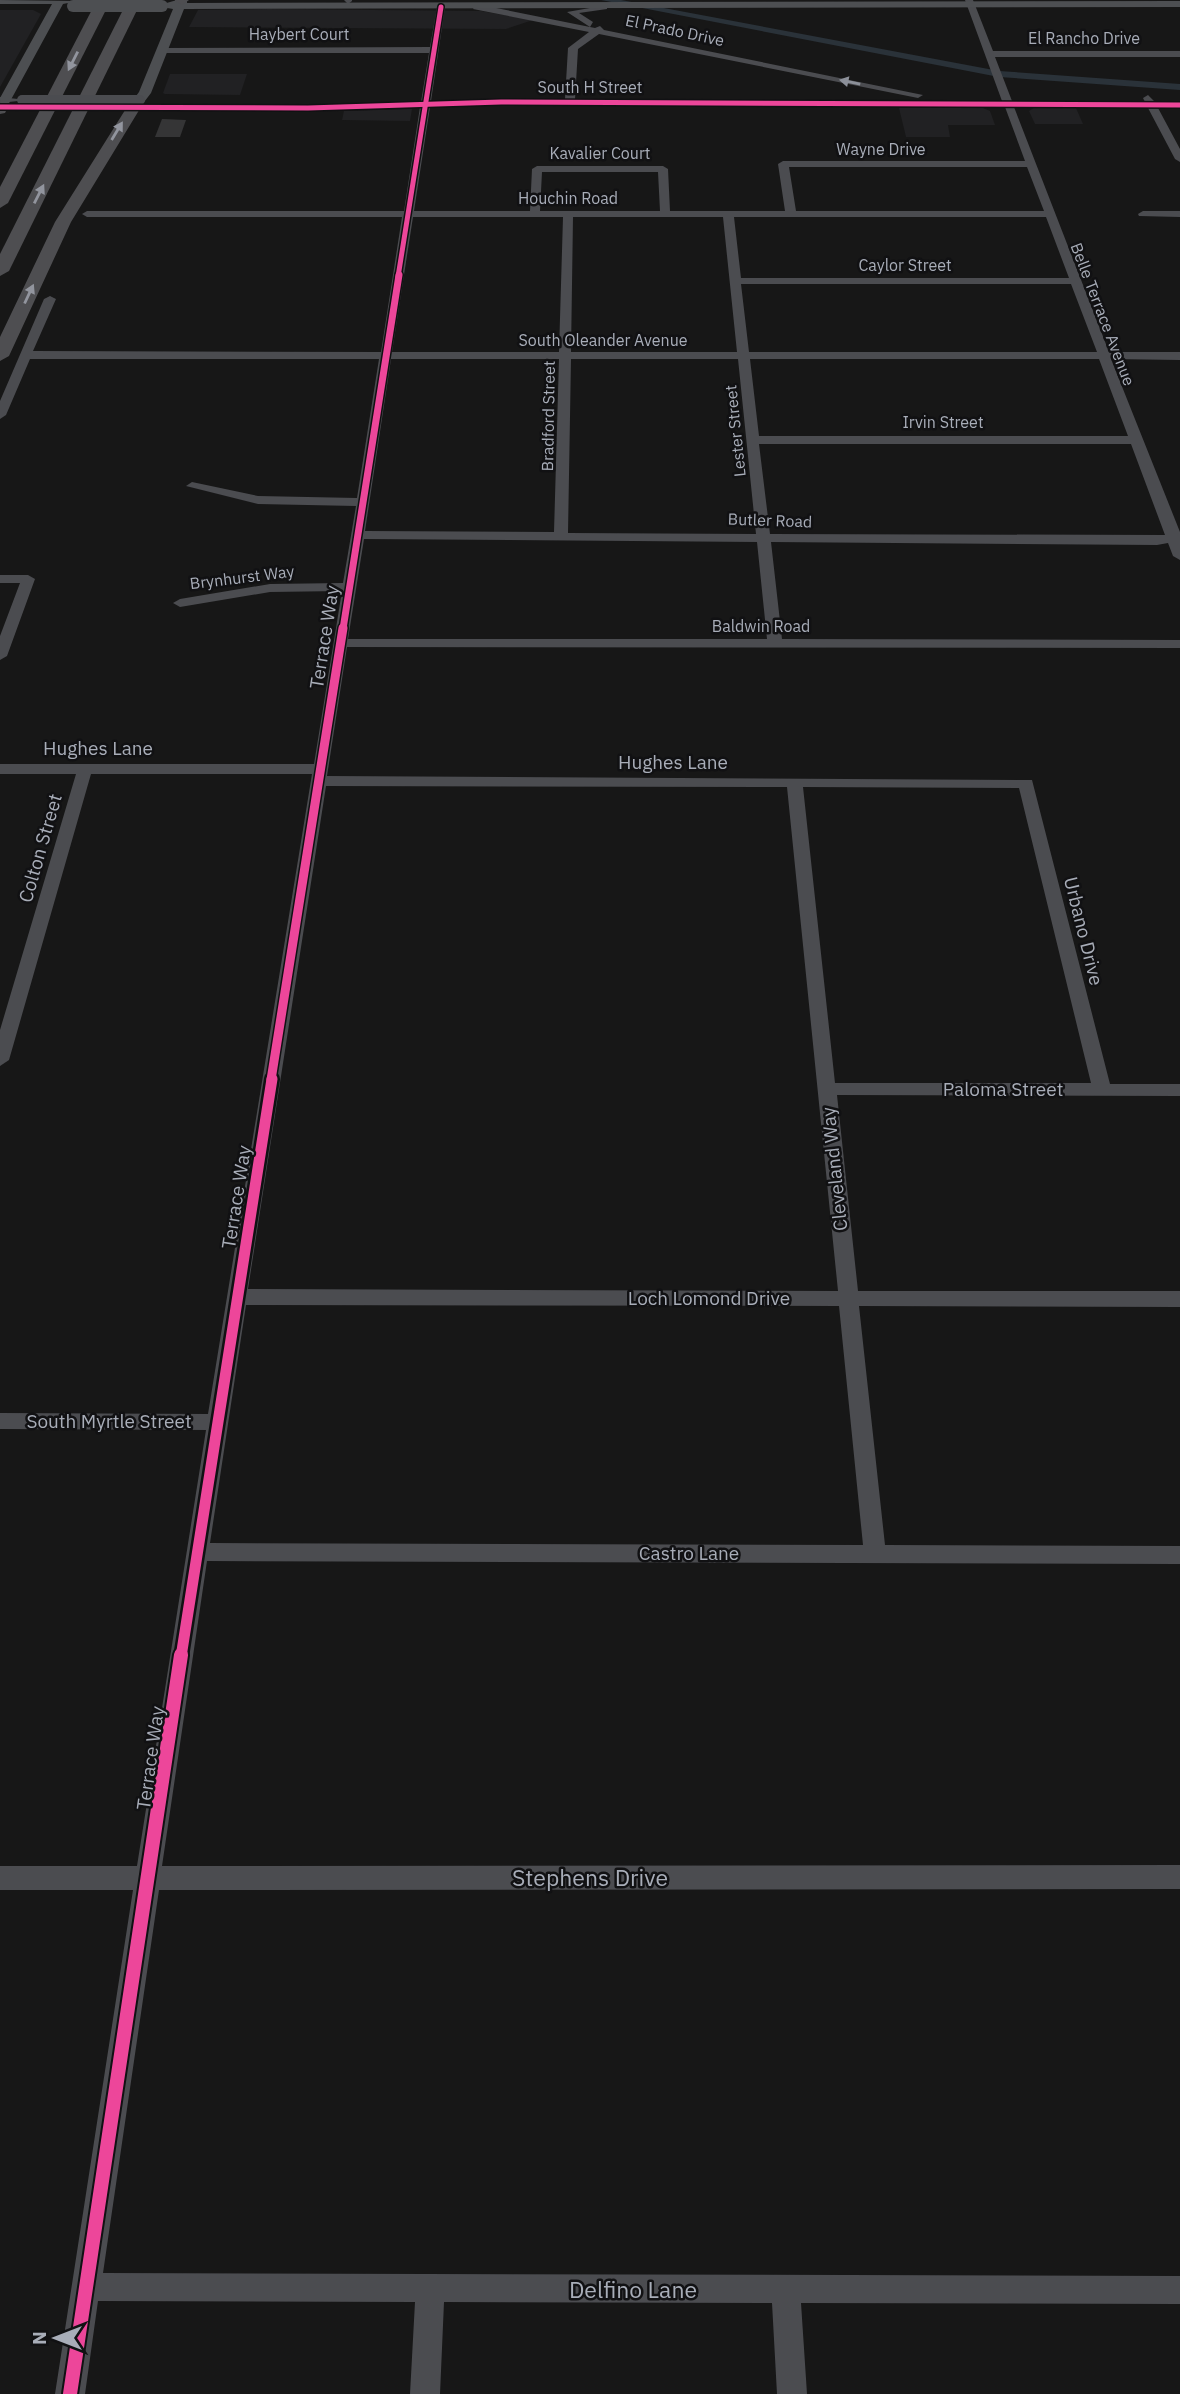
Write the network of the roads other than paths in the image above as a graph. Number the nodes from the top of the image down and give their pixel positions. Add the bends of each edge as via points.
1 (104, 0) edge
2 (135, 0) edge
3 (0, 1) edge
4 (542, 1) edge
5 (59, 2) edge
6 (181, 2) edge
7 (348, 2) edge
8 (971, 2) edge
9 (442, 3) edge
10 (75, 4) edge
11 (163, 4) edge
12 (604, 4) edge
13 (1180, 4) edge
14 (0, 6) edge
15 (476, 7) junction
16 (600, 29) junction
17 (164, 50) junction
18 (434, 50) junction
19 (988, 54) junction
20 (1180, 54) edge
21 (784, 70) junction
22 (818, 91) junction
23 (941, 97) junction
24 (1180, 98) edge
25 (570, 99) junction
26 (426, 101) junction
27 (1007, 102) junction
28 (1150, 102) junction
29 (20, 103) junction
30 (132, 104) junction
31 (1, 105) edge
32 (1180, 105) edge
33 (1180, 159) edge
34 (1030, 164) junction
35 (0, 203) edge
36 (88, 214) dead end
37 (409, 214) junction
38 (535, 214) junction
39 (568, 214) junction
40 (665, 214) junction
41 (728, 214) junction
42 (790, 214) junction
43 (1048, 214) junction
44 (1143, 214) dead end
45 (1180, 214) edge
46 (0, 271) edge
47 (736, 281) junction
48 (1074, 281) junction
49 (50, 299) dead end
50 (26, 355) junction
51 (386, 355) junction
52 (565, 355) junction
53 (0, 356) edge
54 (744, 356) junction
55 (1102, 356) junction
56 (1180, 356) edge
57 (0, 415) edge
58 (753, 440) junction
59 (1133, 440) junction
60 (192, 486) dead end
61 (363, 502) junction
62 (358, 535) junction
63 (561, 535) junction
64 (1177, 537) edge
65 (765, 538) junction
66 (1180, 556) edge
67 (0, 579) edge
68 (350, 587) junction
69 (180, 603) dead end
70 (341, 643) junction
71 (775, 644) junction
72 (1180, 645) edge
73 (0, 656) edge
74 (0, 769) edge
75 (85, 769) junction
76 (321, 775) junction
77 (1026, 783) joint
78 (795, 784) junction
79 (0, 1060) edge
80 (825, 1088) junction
81 (1102, 1090) junction
82 (1180, 1090) edge
83 (237, 1297) junction
84 (848, 1298) junction
85 (1180, 1299) edge
86 (0, 1421) edge
87 (218, 1422) junction
88 (197, 1552) junction
89 (875, 1553) junction
90 (1180, 1555) edge
91 (1180, 1877) edge
92 (0, 1878) edge
93 (150, 1878) junction
94 (87, 2287) junction
95 (430, 2288) junction
96 (786, 2289) junction
97 (1180, 2290) edge
98 (70, 2394) edge
99 (425, 2394) edge
100 (792, 2394) edge

1 -> 35 highway
46 -> 2 highway
3 - 5 main road
4 - 9 main road
4 - 12 main road
5 - 10 main road
5 - 14 main road
5 - 31 main road
6 - 7 main road
6 - 7 main road via 262,6
6 - 11 main road
6 - 17 main road
7 - 9 main road
8 - 12 main road
8 - 13 main road
8 - 19 street, Belle Terrace Avenue
9 - 15 main road
9 - 18 street, Terrace Way
10 - 11 main road, bridge
12 - 15 main road
12 - 16 street via 571,12
15 - 16 street, El Prado Drive
16 - 21 street, El Prado Drive
16 - 25 street via 573,48
17 - 18 street, Haybert Court
17 - 30 main road
18 - 26 street, Terrace Way
19 - 20 street, El Rancho Drive
19 - 27 street, Belle Terrace Avenue
21 - 22 street, El Prado Drive
23 -> 21 street, El Prado Drive
22 - 23 street, South H Street
22 - 25 street, South H Street
23 - 27 street, South H Street
24 - 28 street, South H Street
25 - 26 street, South H Street
25 - 27 street, South H Street
26 - 30 street, South H Street
26 - 37 street, Terrace Way
27 - 28 street, South H Street
27 - 34 street, Belle Terrace Avenue
28 - 32 street, South H Street
28 - 33 street
29 - 30 street, South H Street
29 - 30 street, South H Street, bridge
29 - 31 street, South H Street
53 -> 30 highway via 67,215
34 - 42 street, Wayne Drive via 783,164
34 - 43 street, Belle Terrace Avenue
36 - 37 street, Houchin Road
37 - 38 street, Houchin Road
37 - 51 street, Terrace Way
38 - 39 street, Houchin Road
38 - 40 street, Kavalier Court via 537,169 663,169
39 - 40 street, Houchin Road
39 - 52 street, Bradford Street
40 - 41 street, Houchin Road
41 - 42 street, Houchin Road
41 - 47 street, Lester Street
42 - 43 street, Houchin Road
43 - 48 street, Belle Terrace Avenue
44 - 45 street
47 - 48 street, Caylor Street
47 - 54 street, Lester Street
48 - 55 street, Belle Terrace Avenue
49 - 50 street
50 - 51 street, South Oleander Avenue
50 - 57 street
51 - 52 street, South Oleander Avenue
51 - 61 street, Terrace Way
52 - 54 street, South Oleander Avenue
52 - 63 street, Bradford Street
54 - 55 street, South Oleander Avenue
54 - 58 street, Lester Street
55 - 56 street, South Oleander Avenue
55 - 59 street, Belle Terrace Avenue
58 - 59 street, Irvin Street
58 - 65 street, Lester Street
59 - 64 street, Belle Terrace Avenue
60 - 61 street via 258,500
61 - 62 street, Terrace Way
62 - 63 street, Butler Road
62 - 68 street, Terrace Way
63 - 65 street, Butler Road
64 - 65 street, Butler Road via 1157,541
64 - 66 street, Belle Terrace Avenue
65 - 71 street, Lester Street
67 - 73 street via 28,579
68 - 69 street, Brynhurst Way via 270,588
68 - 70 street, Terrace Way
70 - 71 street, Baldwin Road
70 - 76 street, Terrace Way
71 - 72 street, Baldwin Road
74 - 75 street, Hughes Lane
75 - 76 street, Hughes Lane
75 - 79 street, Colton Street
76 - 78 street, Hughes Lane
76 - 83 street, Terrace Way
77 - 78 street, Hughes Lane
77 - 81 street, Urbano Drive
78 - 80 street, Cleveland Way
80 - 81 street, Paloma Street
80 - 84 street, Cleveland Way
81 - 82 street, Paloma Street
83 - 84 street, Loch Lomond Drive
83 - 87 street, Terrace Way
84 - 85 street, Loch Lomond Drive
84 - 89 street, Cleveland Way
86 - 87 street, South Myrtle Street
87 - 88 street, Terrace Way
88 - 89 street, Castro Lane
88 - 93 street, Terrace Way
89 - 90 street, Castro Lane
91 - 93 street, Stephens Drive
92 - 93 street, Stephens Drive
93 - 94 street, Terrace Way
94 - 95 street, Delfino Lane
94 - 98 street, Terrace Way
95 - 96 street, Delfino Lane
95 - 99 street
96 - 97 street, Delfino Lane
96 - 100 street

